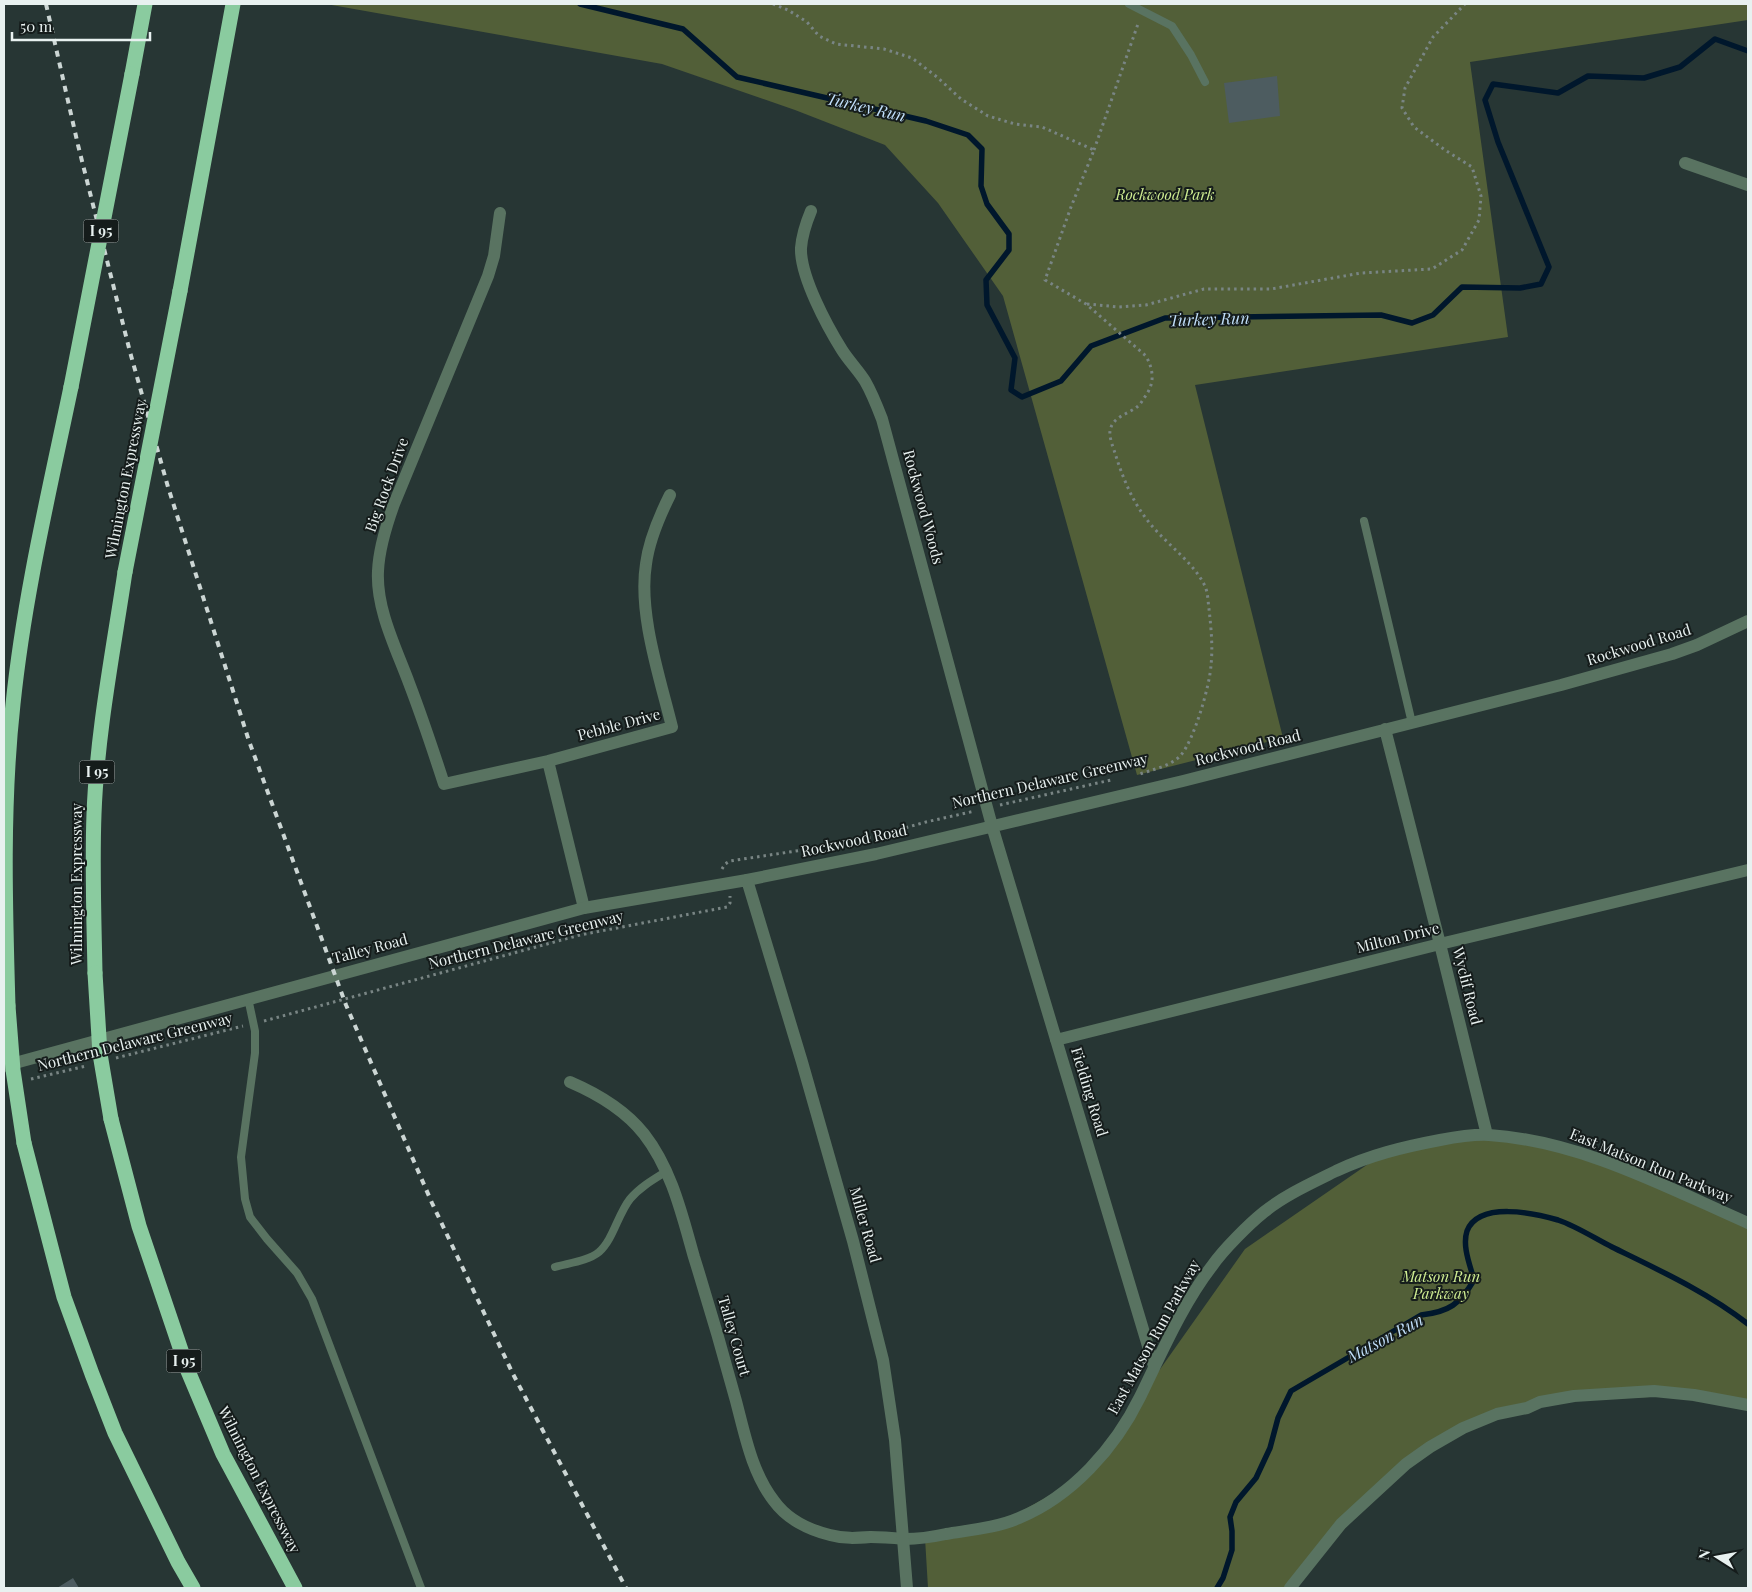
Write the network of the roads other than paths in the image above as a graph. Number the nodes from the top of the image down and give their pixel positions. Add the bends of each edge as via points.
1 (145, 4) edge
2 (233, 4) edge
3 (1129, 4) edge
4 (1205, 82) dead end
5 (1685, 162) dead end
6 (1748, 185) edge
7 (811, 211) dead end
8 (500, 213) dead end
9 (670, 495) dead end
10 (1364, 521) dead end
11 (1748, 621) edge
12 (1412, 723) junction
13 (1385, 729) junction
14 (548, 761) junction
15 (992, 826) junction
16 (1748, 870) edge
17 (748, 880) junction
18 (584, 908) junction
19 (1440, 944) junction
20 (248, 998) junction
21 (1056, 1040) junction
22 (4, 1066) edge
23 (570, 1082) dead end
24 (1486, 1135) junction
25 (667, 1171) junction
26 (1748, 1223) edge
27 (555, 1267) dead end
28 (1154, 1366) junction
29 (1748, 1405) edge
30 (903, 1539) junction
31 (193, 1588) edge
32 (296, 1588) edge
33 (421, 1588) edge
34 (907, 1588) edge
35 (1290, 1588) edge

1 - 31 highway, I 95, bridge via 42,524 13,702 5,843 8,1006 24,1143 64,1297 115,1433
2 - 32 highway, Wilmington Expressway / I 95, bridge via 125,572 106,698 94,814 95,974 100,1054 111,1119 139,1226 188,1371 223,1454
3 - 4 lane via 1172,26 1192,55
5 - 6 street
7 - 15 street, Rockwood Woods via 801,248 806,280 842,350 875,400 882,419
8 - 14 street, Big Rock Drive via 488,276 385,529 378,572 380,597 444,784
9 - 14 street, Pebble Drive via 651,541 644,589 646,618 672,727
10 - 12 lane
11 - 12 street, Rockwood Road via 1672,654
12 - 13 street, Rockwood Road
13 - 15 street, Rockwood Road
13 - 19 street, Wyclif Road
14 - 18 street
15 - 17 street, Rockwood Road
15 - 21 street, Fielding Road
16 - 19 street, Milton Drive
17 - 18 street, Talley Road
17 - 30 street, Miller Road via 881,1351 890,1397
18 - 20 street, Talley Road
19 - 21 street, Milton Drive
19 - 24 street, Wyclif Road
20 - 22 street, Talley Road
20 - 33 lane via 254,1024 255,1053 242,1156 245,1199 250,1218 296,1273 312,1298
21 - 28 street, Fielding Road
23 - 25 street, Talley Court via 602,1098 632,1120
24 - 26 street, East Matson Run Parkway via 1568,1149
24 - 28 street, East Matson Run Parkway via 1426,1142 1368,1156 1317,1180 1264,1212 1213,1263
25 - 27 lane via 631,1198 598,1252
25 - 30 street, Talley Court via 756,1469 774,1502 799,1523 831,1536
28 - 30 street, East Matson Run Parkway via 1139,1399 1110,1446 1081,1478 1042,1507 1019,1519 995,1526
29 - 35 street via 1654,1391 1574,1396 1496,1414 1430,1446 1406,1464 1341,1524
30 - 34 street, Miller Road

